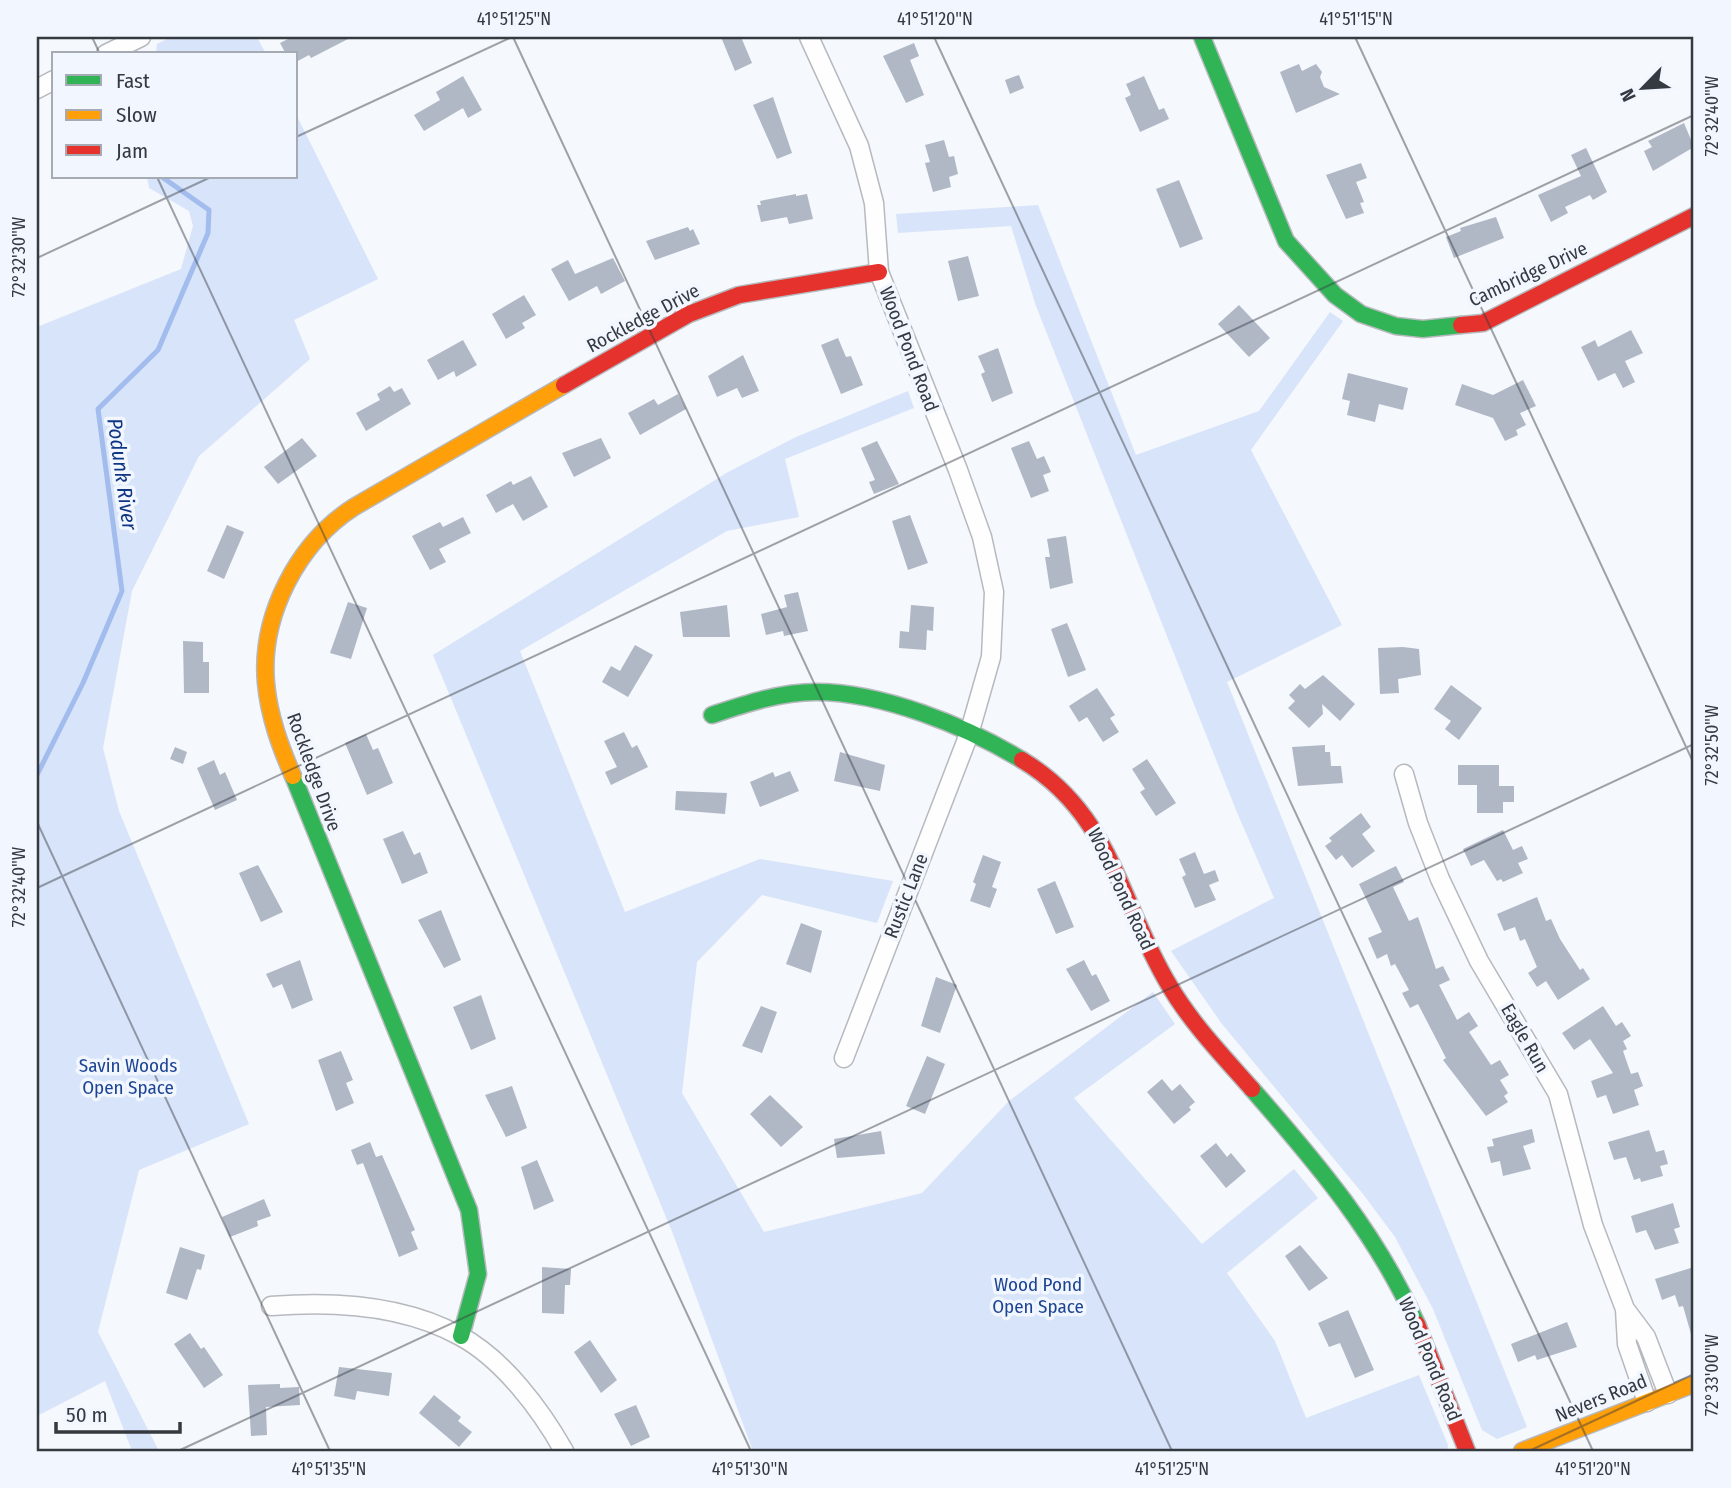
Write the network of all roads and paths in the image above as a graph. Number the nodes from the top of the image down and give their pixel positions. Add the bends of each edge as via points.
1 (141, 37) edge
2 (809, 37) edge
3 (1202, 37) edge
4 (110, 52) edge
5 (1694, 216) edge
6 (879, 272) junction
7 (712, 715) dead end
8 (969, 734) junction
9 (1404, 774) dead end
10 (844, 1058) dead end
11 (271, 1306) dead end
12 (1625, 1309) junction
13 (461, 1336) junction
14 (1694, 1384) edge
15 (1668, 1394) junction
16 (1647, 1402) junction
17 (564, 1451) edge
18 (1468, 1451) edge
19 (1522, 1451) edge

1 - 4 street
2 - 6 street, Wood Pond Road via 859,146 874,203
3 - 5 street, Cambridge Drive via 1286,241 1335,295 1360,314 1423,329 1483,323
6 - 8 street, Wood Pond Road via 958,470 982,537 994,592 991,657
6 - 13 street, Rockledge Drive via 739,295 689,314 330,523 297,563 277,608 265,665 276,736 469,1210 480,1254 477,1294
7 - 8 street via 774,698 829,693 892,705
8 - 10 street, Rustic Lane
8 - 18 street, Wood Pond Road via 1036,767 1083,811 1170,989 1323,1172 1394,1274
9 - 12 street, Eagle Run via 1422,834 1479,961 1558,1094 1593,1225
11 - 13 street via 315,1302 371,1308
12 - 15 street, Eagle Run via 1646,1337
12 - 16 street, Eagle Run via 1628,1344
13 - 17 street via 505,1372 544,1415
14 - 15 street, Nevers Road
15 - 16 street, Nevers Road
16 - 19 street, Nevers Road

